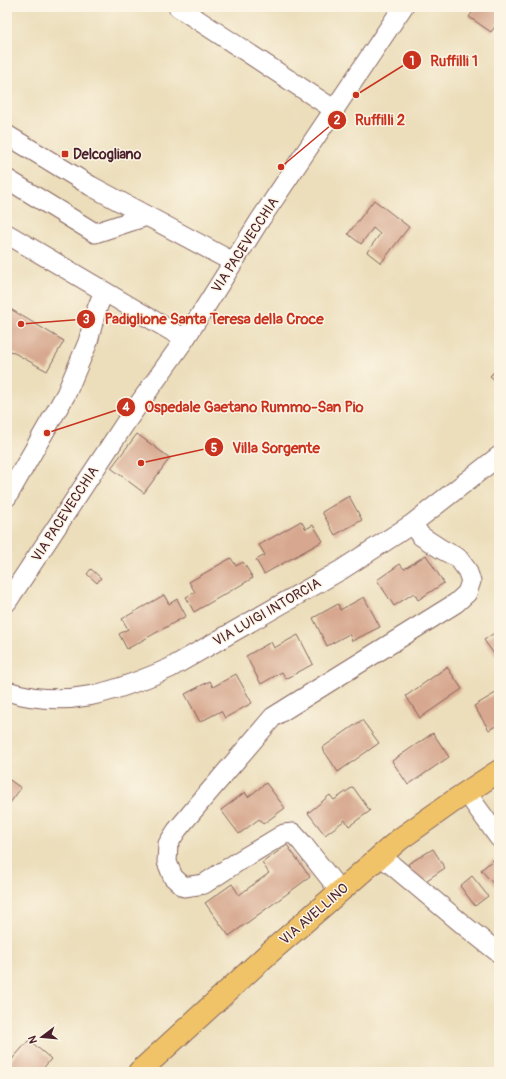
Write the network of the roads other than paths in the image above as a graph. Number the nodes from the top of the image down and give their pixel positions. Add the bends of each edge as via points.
1 (178, 7) edge
2 (403, 7) edge
3 (335, 110) junction
4 (7, 135) edge
5 (7, 179) edge
6 (147, 216) junction
7 (7, 234) edge
8 (233, 262) junction
9 (104, 291) junction
10 (185, 339) junction
11 (499, 456) edge
12 (7, 497) edge
13 (412, 524) junction
14 (7, 602) edge
15 (7, 691) edge
16 (499, 771) edge
17 (466, 792) junction
18 (499, 838) edge
19 (381, 856) junction
20 (340, 892) junction
21 (499, 953) edge
22 (139, 1072) edge

1 - 3 street
2 - 3 street, VIA PACEVECCHIA
3 - 8 street, VIA PACEVECCHIA
4 - 6 street via 91,186
5 - 6 street via 95,232
6 - 8 street
7 - 9 street
8 - 10 street, VIA PACEVECCHIA
9 - 10 street
9 - 12 street via 88,342 66,394
10 - 14 street, VIA PACEVECCHIA via 126,422
11 - 13 street, VIA LUIGI INTORCIA
13 - 15 street, VIA LUIGI INTORCIA via 341,570 170,668 140,681 81,698 52,700 20,696
13 - 20 street via 421,536 458,558 471,581 467,593 456,603 273,717 168,844 167,862 173,877 184,887 204,884 284,834 293,833
16 - 17 main road, VIA AVELLINO
17 - 18 street
17 - 19 main road, VIA AVELLINO via 400,839
19 - 20 main road, VIA AVELLINO
19 - 21 street
20 - 22 main road, VIA AVELLINO

